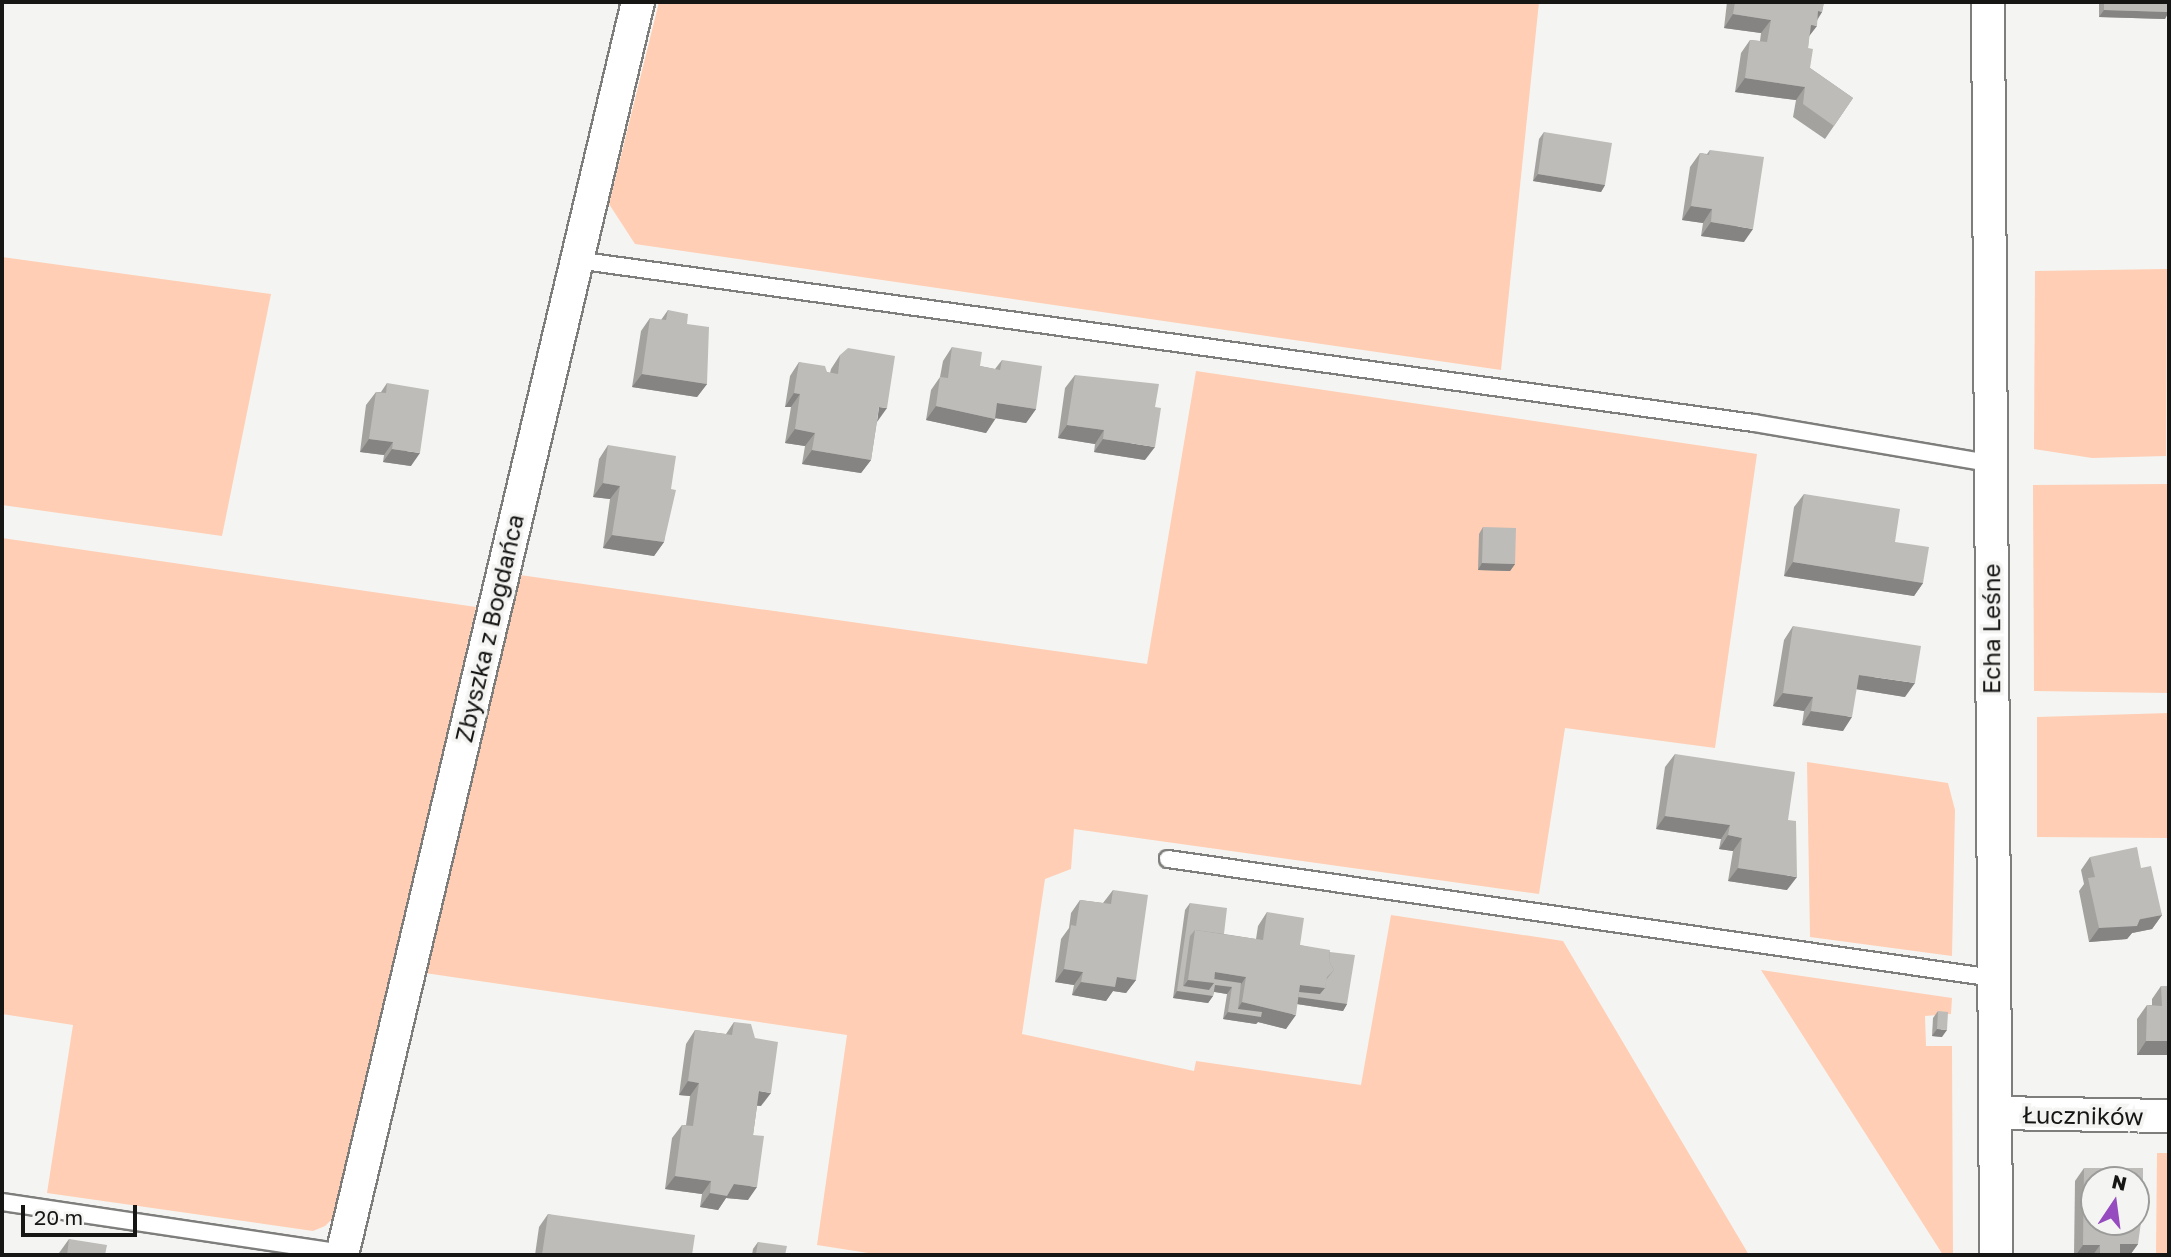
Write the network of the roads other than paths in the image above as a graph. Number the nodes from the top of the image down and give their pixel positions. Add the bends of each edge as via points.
1 (638, 2) edge
2 (1988, 2) edge
3 (576, 260) junction
4 (1989, 463) junction
5 (1168, 859) dead end
6 (1994, 978) junction
7 (1996, 1113) junction
8 (2169, 1116) edge
9 (2, 1202) edge
10 (342, 1254) edge
11 (1996, 1255) edge

1 - 3 street, Zbyszka z Bogdańca
2 - 4 street, Echa Leśne
3 - 4 lane via 1727,419
3 - 10 street, Zbyszka z Bogdańca
4 - 6 street, Echa Leśne
5 - 6 lane
6 - 7 street, Echa Leśne
7 - 8 street, Łuczników
7 - 11 street, Echa Leśne
9 - 10 lane

